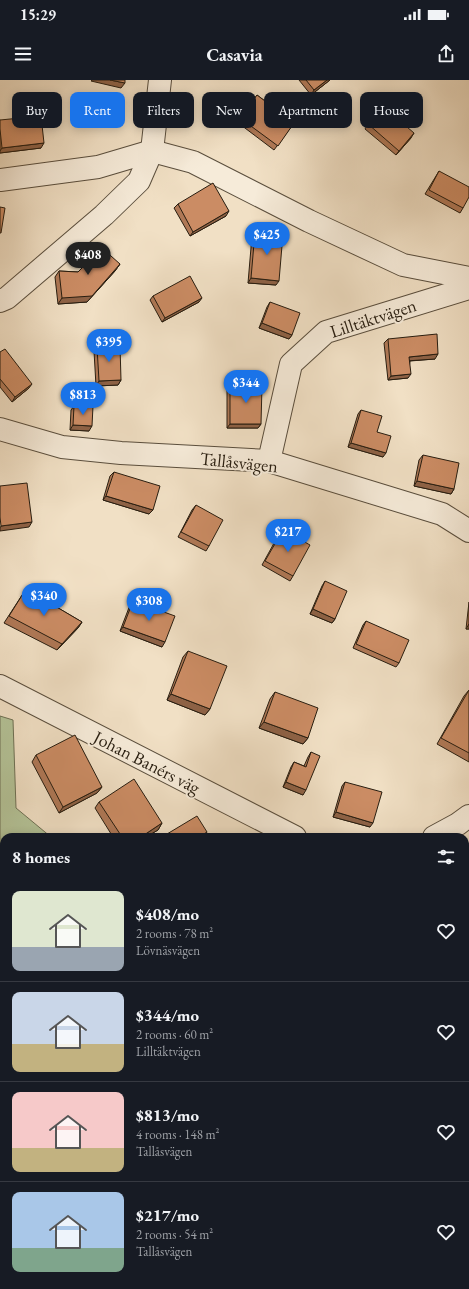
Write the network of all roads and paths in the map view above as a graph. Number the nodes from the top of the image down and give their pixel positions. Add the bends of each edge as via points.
1 (160, 80) edge
2 (152, 151) junction
3 (0, 180) edge
4 (469, 278) edge
5 (469, 288) edge
6 (0, 301) edge
7 (0, 429) edge
8 (269, 461) junction
9 (469, 531) edge
10 (0, 686) edge
11 (469, 816) edge
12 (287, 833) edge
13 (441, 833) edge

1 - 2 street
2 - 3 street via 98,167
2 - 4 street via 193,162 403,265
2 - 6 street via 139,181 104,215
5 - 8 street, Lilltäktvägen via 326,332 291,364
7 - 8 street, Tallåsvägen via 62,447 121,454
8 - 9 street, Tallåsvägen via 442,514
10 - 12 street, Johan Banérs väg
11 - 13 street

